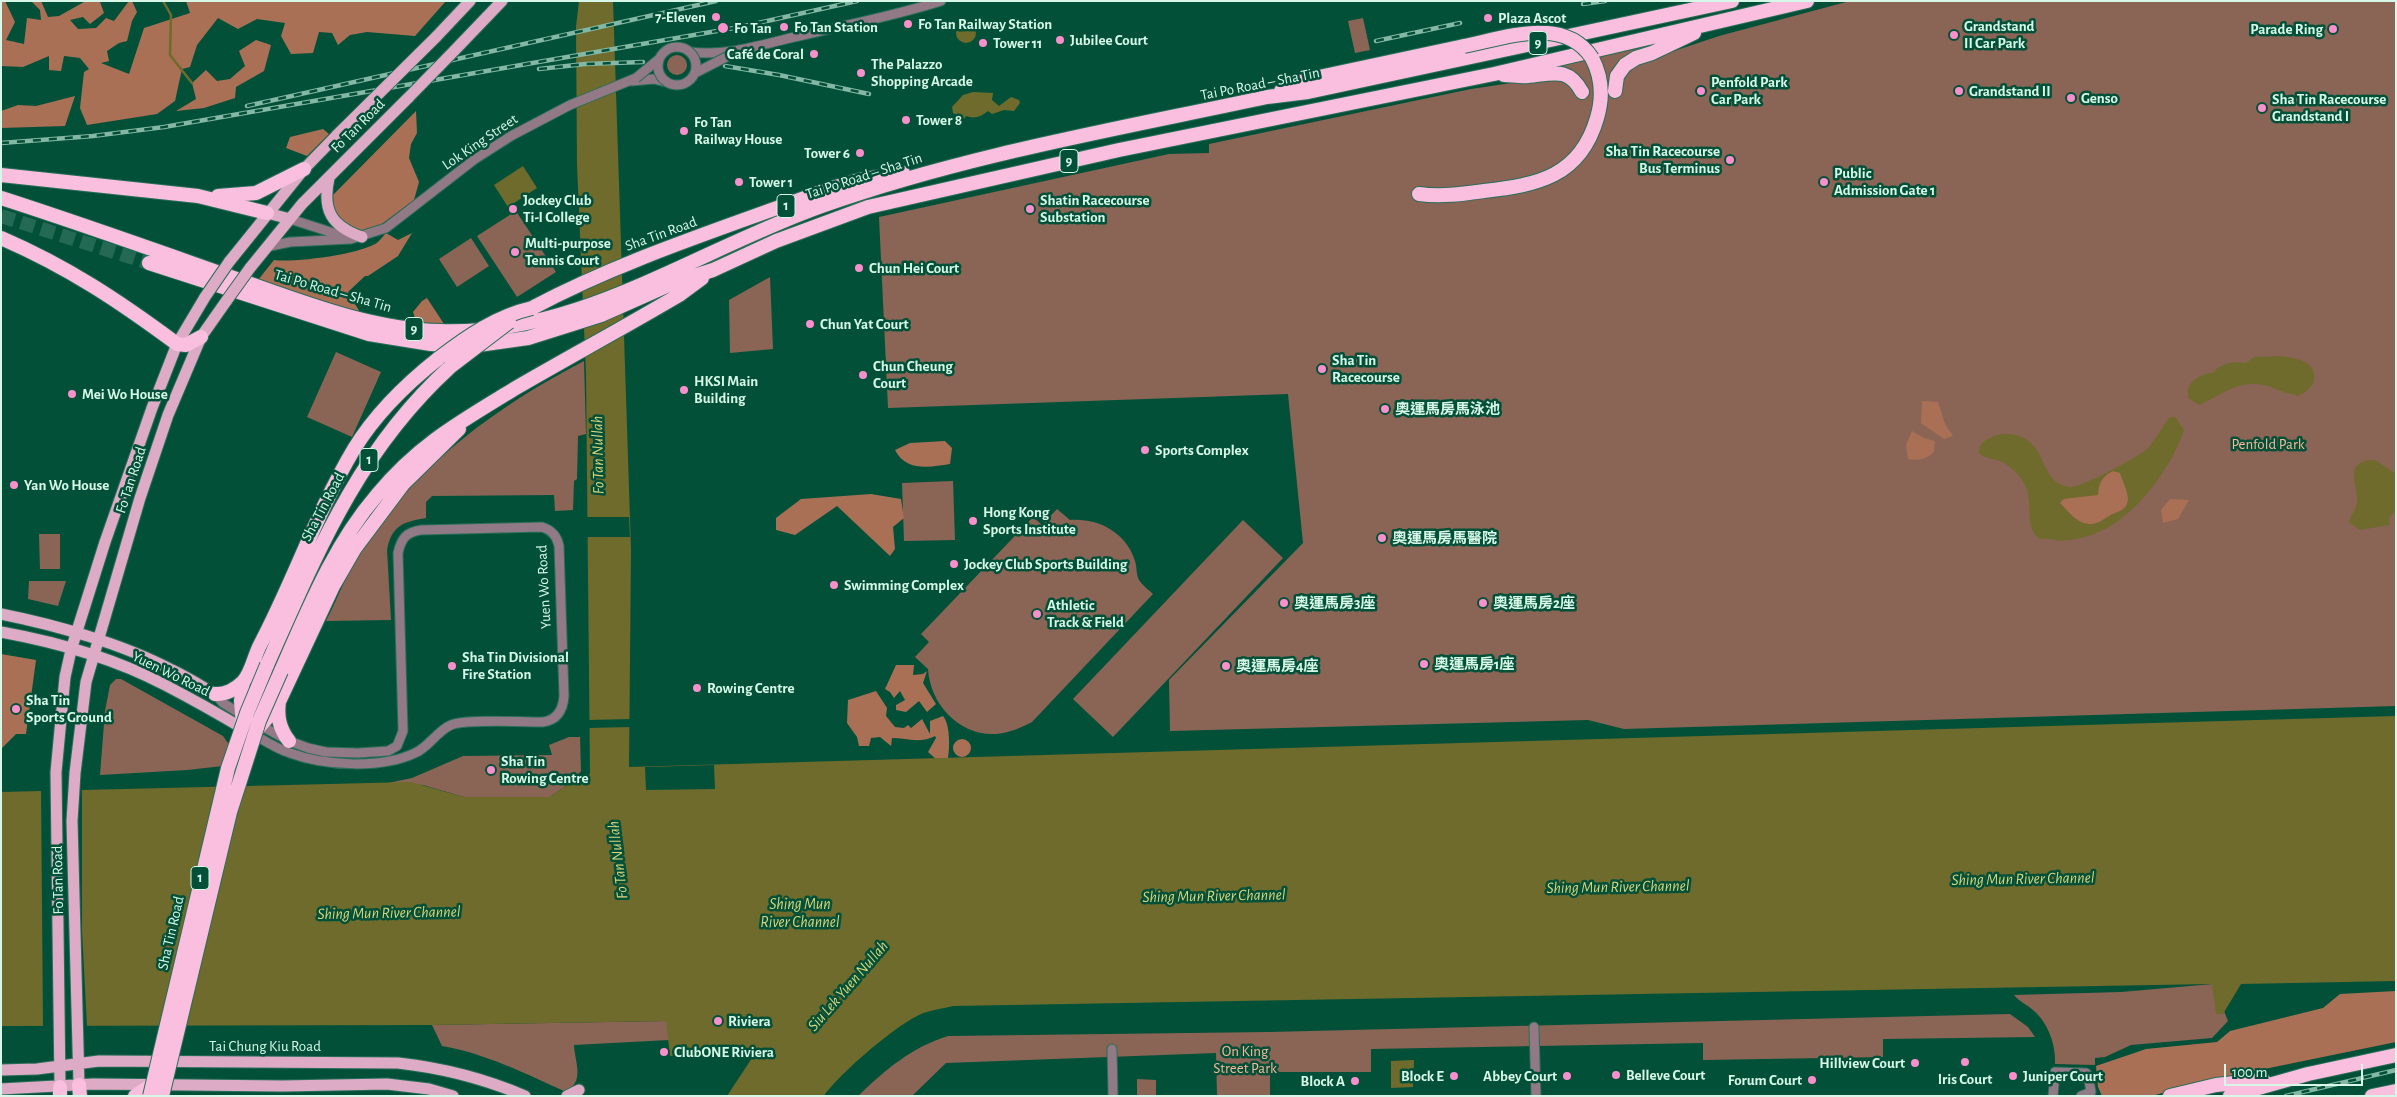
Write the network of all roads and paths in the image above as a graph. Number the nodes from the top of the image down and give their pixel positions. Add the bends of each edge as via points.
1 (470, 1) edge
2 (502, 1) edge
3 (941, 1) edge
4 (1732, 1) edge
5 (1807, 1) edge
6 (1713, 24) junction
7 (738, 51) junction
8 (690, 52) junction
9 (659, 60) junction
10 (695, 73) junction
11 (1494, 74) junction
12 (632, 81) junction
13 (666, 82) junction
14 (1615, 91) dead end
15 (1582, 92) dead end
16 (1268, 97) junction
17 (951, 166) junction
18 (304, 169) junction
19 (1, 175) edge
20 (329, 176) junction
21 (1419, 194) dead end
22 (1, 198) edge
23 (205, 198) junction
24 (267, 213) junction
25 (290, 219) junction
26 (1, 238) edge
27 (357, 238) junction
28 (266, 248) junction
29 (149, 262) tunnel mouth
30 (712, 270) junction
31 (628, 297) junction
32 (532, 308) junction
33 (582, 315) junction
34 (201, 337) junction
35 (178, 344) junction
36 (1, 614) edge
37 (1, 632) edge
38 (76, 633) junction
39 (98, 641) junction
40 (71, 650) junction
41 (93, 656) junction
42 (261, 662) junction
43 (285, 676) junction
44 (243, 682) junction
45 (216, 694) junction
46 (279, 700) junction
47 (250, 726) junction
48 (289, 740) junction
49 (1534, 1027) dead end
50 (1112, 1049) dead end
51 (2396, 1055) edge
52 (77, 1062) junction
53 (58, 1066) junction
54 (1, 1070) edge
55 (2289, 1080) junction
56 (1, 1089) edge
57 (79, 1090) edge
58 (579, 1090) dead end
59 (60, 1091) edge
60 (150, 1091) edge
61 (2396, 1091) edge
62 (135, 1096) edge
63 (162, 1096) edge
64 (453, 1096) edge
65 (525, 1096) edge
66 (568, 1096) edge
67 (1113, 1096) edge
68 (1536, 1096) edge
69 (2054, 1096) edge
70 (2081, 1096) edge
71 (2170, 1096) edge
72 (2230, 1096) edge
73 (2372, 1096) edge

1 - 18 main road, Fo Tan Road, bridge
2 - 20 main road, Fo Tan Road, bridge
3 - 7 street via 884,18
4 - 16 highway, Tai Po Road – Sha Tin / 9 via 1314,91
5 - 6 highway, Tai Po Road – Sha Tin / 9
6 - 11 highway, Tai Po Road – Sha Tin / 9 via 1693,26
6 - 14 highway via 1624,65 1617,76
7 - 8 street, bridge
7 - 10 street, bridge
8 - 9 street, bridge via 685,48 672,47
8 - 10 street, bridge via 696,62
9 - 12 street, Lok King Street, bridge
9 - 13 street, bridge via 659,72
10 - 13 street, bridge via 683,84
11 - 15 highway via 1525,76 1560,72 1569,76
11 - 30 highway, Tai Po Road – Sha Tin / 9 via 1119,150 895,200 788,236
12 - 13 street, Lok King Street, bridge via 654,79
12 - 27 street, Lok King Street via 570,105 511,136 468,164 395,222
16 - 17 highway, Tai Po Road – Sha Tin / 9
16 - 21 highway, bridge via 1305,80 1523,34 1555,33 1568,37 1585,49 1598,70 1601,88 1599,109 1592,134 1572,161 1555,174 1516,188 1442,196
17 - 31 highway, Tai Po Road – Sha Tin / 9 via 823,206
17 - 32 highway, Sha Tin Road / 1 via 860,180 836,187 624,265 572,286
18 - 23 highway via 256,192
18 - 24 main road, Fo Tan Road
19 - 23 highway
20 - 25 main road, Fo Tan Road
20 - 27 main road via 326,200 332,217
22 - 33 highway, Tai Po Road – Sha Tin / 9 via 333,311 385,324 437,331 471,331
23 - 24 highway
24 - 25 main road
24 - 35 main road, Fo Tan Road, bridge via 204,297
25 - 27 street
25 - 28 main road, Fo Tan Road
26 - 35 highway via 88,281
27 - 28 street, Lok King Street via 290,242
28 - 34 main road, Fo Tan Road, bridge
29 - 33 highway, Tai Po Road – Sha Tin / 9 via 340,326 422,342 471,346 528,338
30 - 31 highway, Tai Po Road – Sha Tin / 9
30 - 43 highway, Sha Tin Road / 1 via 679,295 456,423 422,448 368,505 328,568
31 - 33 highway, Tai Po Road – Sha Tin / 9
32 - 42 highway, Sha Tin Road / 1, bridge via 502,326 450,367 399,420 357,477
32 - 42 highway, bridge via 513,312 495,321 439,358 388,404 354,449 332,491 276,616
34 - 35 highway via 186,345
34 - 39 main road, Fo Tan Road via 168,415
35 - 38 main road, Fo Tan Road via 128,474
36 - 38 main road, Yuen Wo Road
37 - 40 main road, Yuen Wo Road
38 - 39 main road, Yuen Wo Road
38 - 40 main road, Fo Tan Road
39 - 41 main road, Fo Tan Road
39 - 45 main road, Yuen Wo Road via 132,652
40 - 41 main road, Yuen Wo Road
40 - 53 main road, Fo Tan Road via 64,686 56,772
41 - 47 main road, Yuen Wo Road via 165,685
41 - 52 main road, Fo Tan Road via 86,682 72,821
42 - 43 highway via 256,669 266,682 278,686
42 - 44 highway
42 - 60 highway, Sha Tin Road / 1, bridge via 228,768
43 - 46 highway
43 - 63 highway, Sha Tin Road / 1, bridge via 259,721 230,812
44 - 45 highway via 226,693
44 - 47 highway
45 - 47 street, Yuen Wo Road
46 - 47 highway
46 - 48 highway via 279,722 282,733
47 - 48 street, Yuen Wo Road
47 - 48 street, Yuen Wo Road via 278,748 306,758 358,763 409,755 425,747 451,725 553,719 561,709 564,696 559,546 555,535 542,527 421,530 406,534 398,554 403,711 400,741 388,751 358,753 326,752
49 - 68 street
50 - 67 street
51 - 55 highway
52 - 53 main road, Tai Chung Kiu Road
52 - 57 main road, Fo Tan Road
52 - 65 main road, Tai Chung Kiu Road via 398,1063 436,1067 482,1079
53 - 54 main road, Tai Chung Kiu Road via 37,1070
53 - 59 main road, Fo Tan Road
55 - 71 highway via 2249,1081
55 - 72 highway
56 - 59 main road
57 - 59 main road
57 - 60 main road
58 - 66 main road
60 - 62 highway
60 - 64 main road via 387,1084 429,1089
61 - 73 highway
69 - 70 street via 2055,1072 2086,1073 2091,1092

